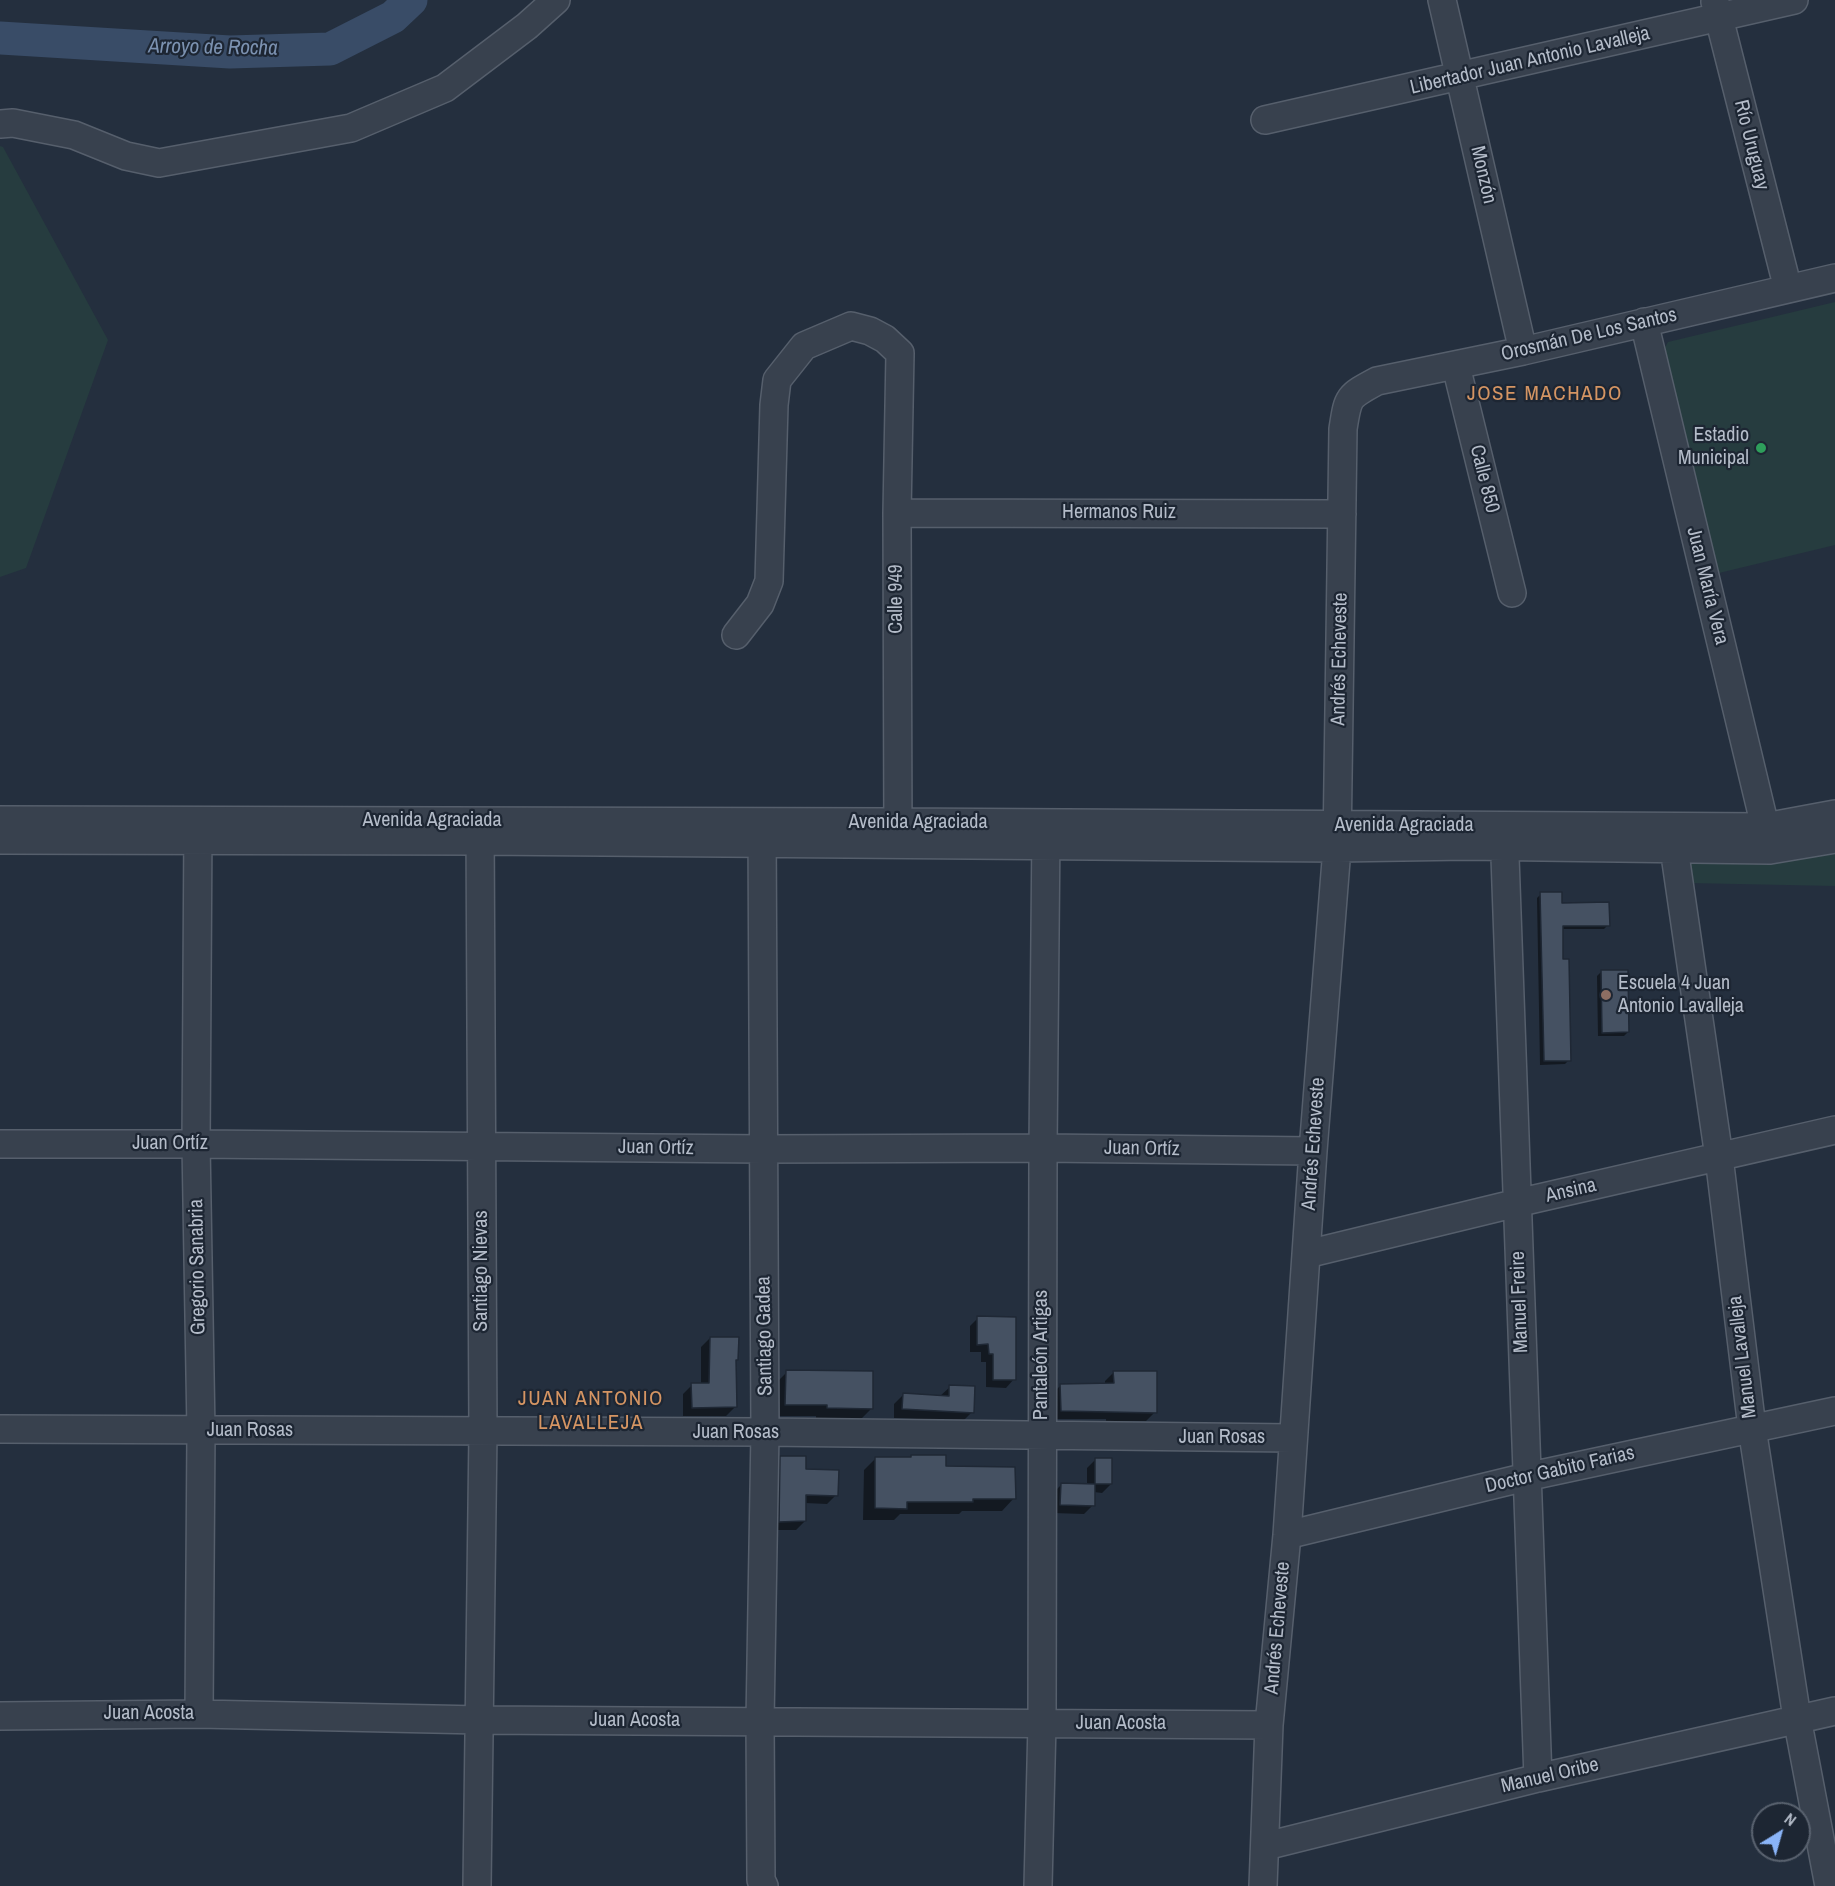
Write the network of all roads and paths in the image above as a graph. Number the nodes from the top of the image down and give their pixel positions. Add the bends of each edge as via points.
1 (556, 0) edge
2 (1442, 0) edge
3 (1794, 0) edge
4 (1717, 9) edge
5 (1460, 77) junction
6 (1265, 120) dead end
7 (0, 124) edge
8 (1835, 278) edge
9 (1788, 289) junction
10 (1644, 322) junction
11 (1523, 351) junction
12 (1456, 366) junction
13 (1348, 401) joint
14 (897, 513) junction
15 (1341, 514) junction
16 (1512, 593) dead end
17 (736, 635) dead end
18 (1835, 814) edge
19 (0, 820) edge
20 (198, 830) junction
21 (480, 831) junction
22 (763, 832) junction
23 (897, 834) junction
24 (1046, 834) junction
25 (1504, 836) junction
26 (1338, 837) junction
27 (1673, 837) junction
28 (1768, 838) junction
29 (1835, 839) edge
30 (0, 840) edge
31 (1835, 1130) edge
32 (0, 1144) edge
33 (196, 1144) junction
34 (481, 1146) junction
35 (1043, 1148) junction
36 (763, 1149) junction
37 (1313, 1151) junction
38 (1719, 1157) junction
39 (1517, 1203) junction
40 (1307, 1254) junction
41 (1835, 1410) edge
42 (1752, 1428) junction
43 (0, 1429) edge
44 (201, 1431) junction
45 (483, 1432) junction
46 (765, 1432) junction
47 (1042, 1436) junction
48 (1292, 1438) junction
49 (1526, 1478) junction
50 (1287, 1535) junction
51 (1835, 1711) edge
52 (199, 1714) junction
53 (0, 1716) edge
54 (1797, 1718) junction
55 (480, 1720) junction
56 (760, 1721) junction
57 (1042, 1723) junction
58 (1269, 1725) junction
59 (1538, 1778) junction
60 (1266, 1846) junction
61 (477, 1886) edge
62 (764, 1886) edge
63 (1038, 1886) edge
64 (1263, 1886) edge
65 (1829, 1886) edge

1 - 7 street via 445,88 351,128 159,163 126,156 74,135
2 - 5 street, Monzón
3 - 4 street, Libertador Juan Antonio Lavalleja
4 - 5 street, Libertador Juan Antonio Lavalleja
4 - 9 street, Río Uruguay
5 - 6 street, Libertador Juan Antonio Lavalleja
5 - 11 street, Monzón
8 - 9 street, Orosmán De Los Santos
9 - 10 street, Orosmán De Los Santos
10 - 11 street, Orosmán De Los Santos
10 - 28 street, Juan María Vera
11 - 12 street, Orosmán De Los Santos
12 - 13 street, Orosmán De Los Santos via 1377,381
12 - 16 street, Calle 850
13 - 15 street, Andrés Echeveste via 1343,429
14 - 15 street, Hermanos Ruiz
14 - 17 street, Calle 949 via 900,353 885,339 851,326 804,346 777,380 769,581 760,604
14 - 23 street, Calle 949
15 - 26 street, Andrés Echeveste
18 - 28 street, Avenida Agraciada
19 - 20 street, Avenida Agraciada
20 - 21 street, Avenida Agraciada
20 - 30 street, Avenida Agraciada
20 - 33 street, Gregorio Sanabria
21 - 22 street, Avenida Agraciada
21 - 34 street, Santiago Nievas
22 - 23 street, Avenida Agraciada
22 - 36 street, Santiago Gadea
23 - 24 street, Avenida Agraciada
24 - 26 street, Avenida Agraciada
24 - 35 street, Pantaleón Artigas
25 - 26 street, Avenida Agraciada
25 - 27 street, Avenida Agraciada
25 - 39 street, Manuel Freire
26 - 37 street, Andrés Echeveste
27 - 28 street, Avenida Agraciada
27 - 38 street, Manuel Lavalleja
28 - 29 street, Avenida Agraciada
31 - 38 street, Ansina
32 - 33 street, Juan Ortíz
33 - 34 street, Juan Ortíz
33 - 44 street, Gregorio Sanabria
34 - 36 street, Juan Ortíz
34 - 45 street, Santiago Nievas
35 - 36 street, Juan Ortíz
35 - 37 street, Juan Ortíz
35 - 47 street, Pantaleón Artigas
36 - 46 street, Santiago Gadea
37 - 40 street, Andrés Echeveste
38 - 39 street, Ansina
38 - 42 street, Manuel Lavalleja
39 - 40 street, Ansina
39 - 49 street, Manuel Freire
40 - 48 street, Andrés Echeveste
41 - 42 street, Doctor Gabito Farias
42 - 49 street, Doctor Gabito Farias
42 - 54 street, Manuel Lavalleja
43 - 44 street, Juan Rosas
44 - 45 street, Juan Rosas
44 - 52 street, Gregorio Sanabria
45 - 46 street, Juan Rosas
45 - 55 street, Santiago Nievas
46 - 47 street, Juan Rosas
46 - 56 street, Santiago Gadea
47 - 48 street, Juan Rosas
47 - 57 street, Pantaleón Artigas
48 - 50 street, Andrés Echeveste
49 - 50 street, Doctor Gabito Farias
49 - 59 street, Manuel Freire
50 - 58 street, Andrés Echeveste
51 - 54 street, Manuel Oribe
52 - 53 street, Juan Acosta
52 - 55 street, Juan Acosta
54 - 59 street, Manuel Oribe
54 - 65 street, Manuel Lavalleja
55 - 56 street, Juan Acosta
55 - 61 street, Santiago Nievas
56 - 57 street, Juan Acosta
56 - 62 street, Santiago Gadea
57 - 58 street, Juan Acosta
57 - 63 street, Pantaleón Artigas
58 - 60 street, Andrés Echeveste
59 - 60 street, Manuel Oribe
60 - 64 street, Andrés Echeveste

